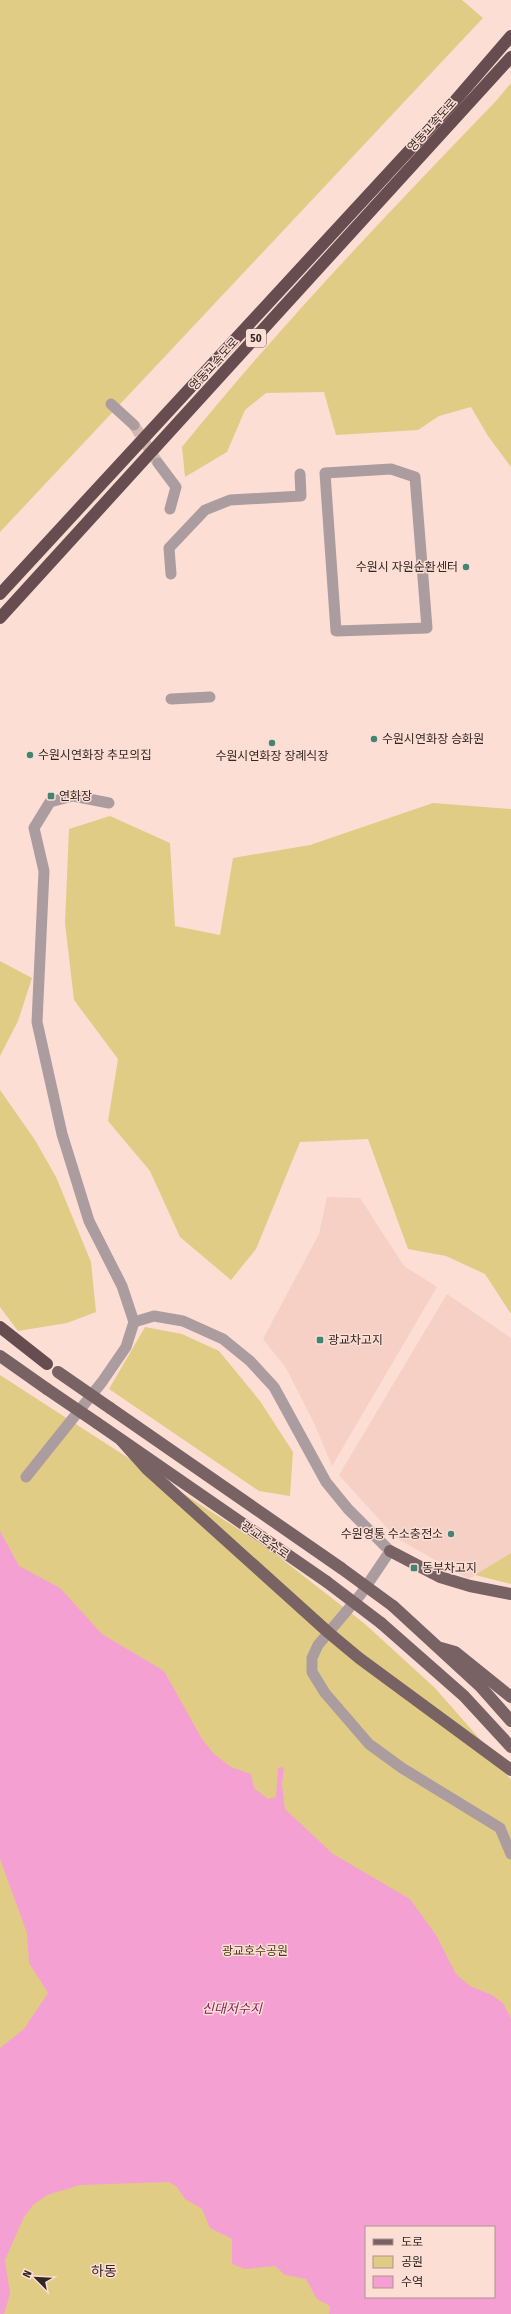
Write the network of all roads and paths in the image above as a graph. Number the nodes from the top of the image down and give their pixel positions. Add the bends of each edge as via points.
1 (511, 36) edge
2 (511, 57) edge
3 (112, 404) dead end
4 (134, 425) tunnel mouth
5 (158, 463) tunnel mouth
6 (325, 472) joint
7 (300, 474) dead end
8 (170, 509) dead end
9 (171, 574) dead end
10 (0, 594) edge
11 (0, 618) edge
12 (210, 697) dead end
13 (171, 699) dead end
14 (109, 804) dead end
15 (134, 1322) junction
16 (0, 1327) edge
17 (0, 1331) edge
18 (0, 1356) edge
19 (47, 1364) junction
20 (121, 1440) junction
21 (26, 1477) dead end
22 (390, 1551) junction
23 (511, 1594) edge
24 (329, 1633) junction
25 (438, 1647) junction
26 (511, 1698) edge
27 (511, 1720) edge
28 (511, 1747) edge
29 (511, 1770) edge
30 (511, 1854) edge

1 - 10 highway, 영동고속도로 / 50 via 454,102
2 - 11 highway, 영동고속도로 / 50
3 - 4 street
5 - 8 street via 176,487
6 - 6 street via 336,631 427,628 415,476 391,469
7 - 9 street via 301,496 230,500 205,510 170,548
12 - 13 street
14 - 15 street via 73,796 50,802 34,828 44,871 37,1022 62,1134 89,1221 122,1286
15 - 21 street via 126,1347 102,1382
15 - 22 street via 154,1316 183,1321 223,1339 250,1361 274,1387 326,1482 348,1509
16 - 19 highway
17 - 19 main road, 광교호수로
18 - 20 main road, 광교호수로, bridge
19 - 25 main road, 광교호수로, bridge via 341,1568 393,1606
20 - 24 main road via 147,1469
20 - 28 main road, 광교호수로, bridge via 382,1623 464,1696
22 - 23 main road via 440,1577
22 - 24 street
24 - 29 main road
24 - 30 street via 318,1645 312,1658 312,1672 325,1693 369,1744 402,1768 500,1828
25 - 26 main road via 455,1652
25 - 27 main road, 광교호수로 via 480,1686

